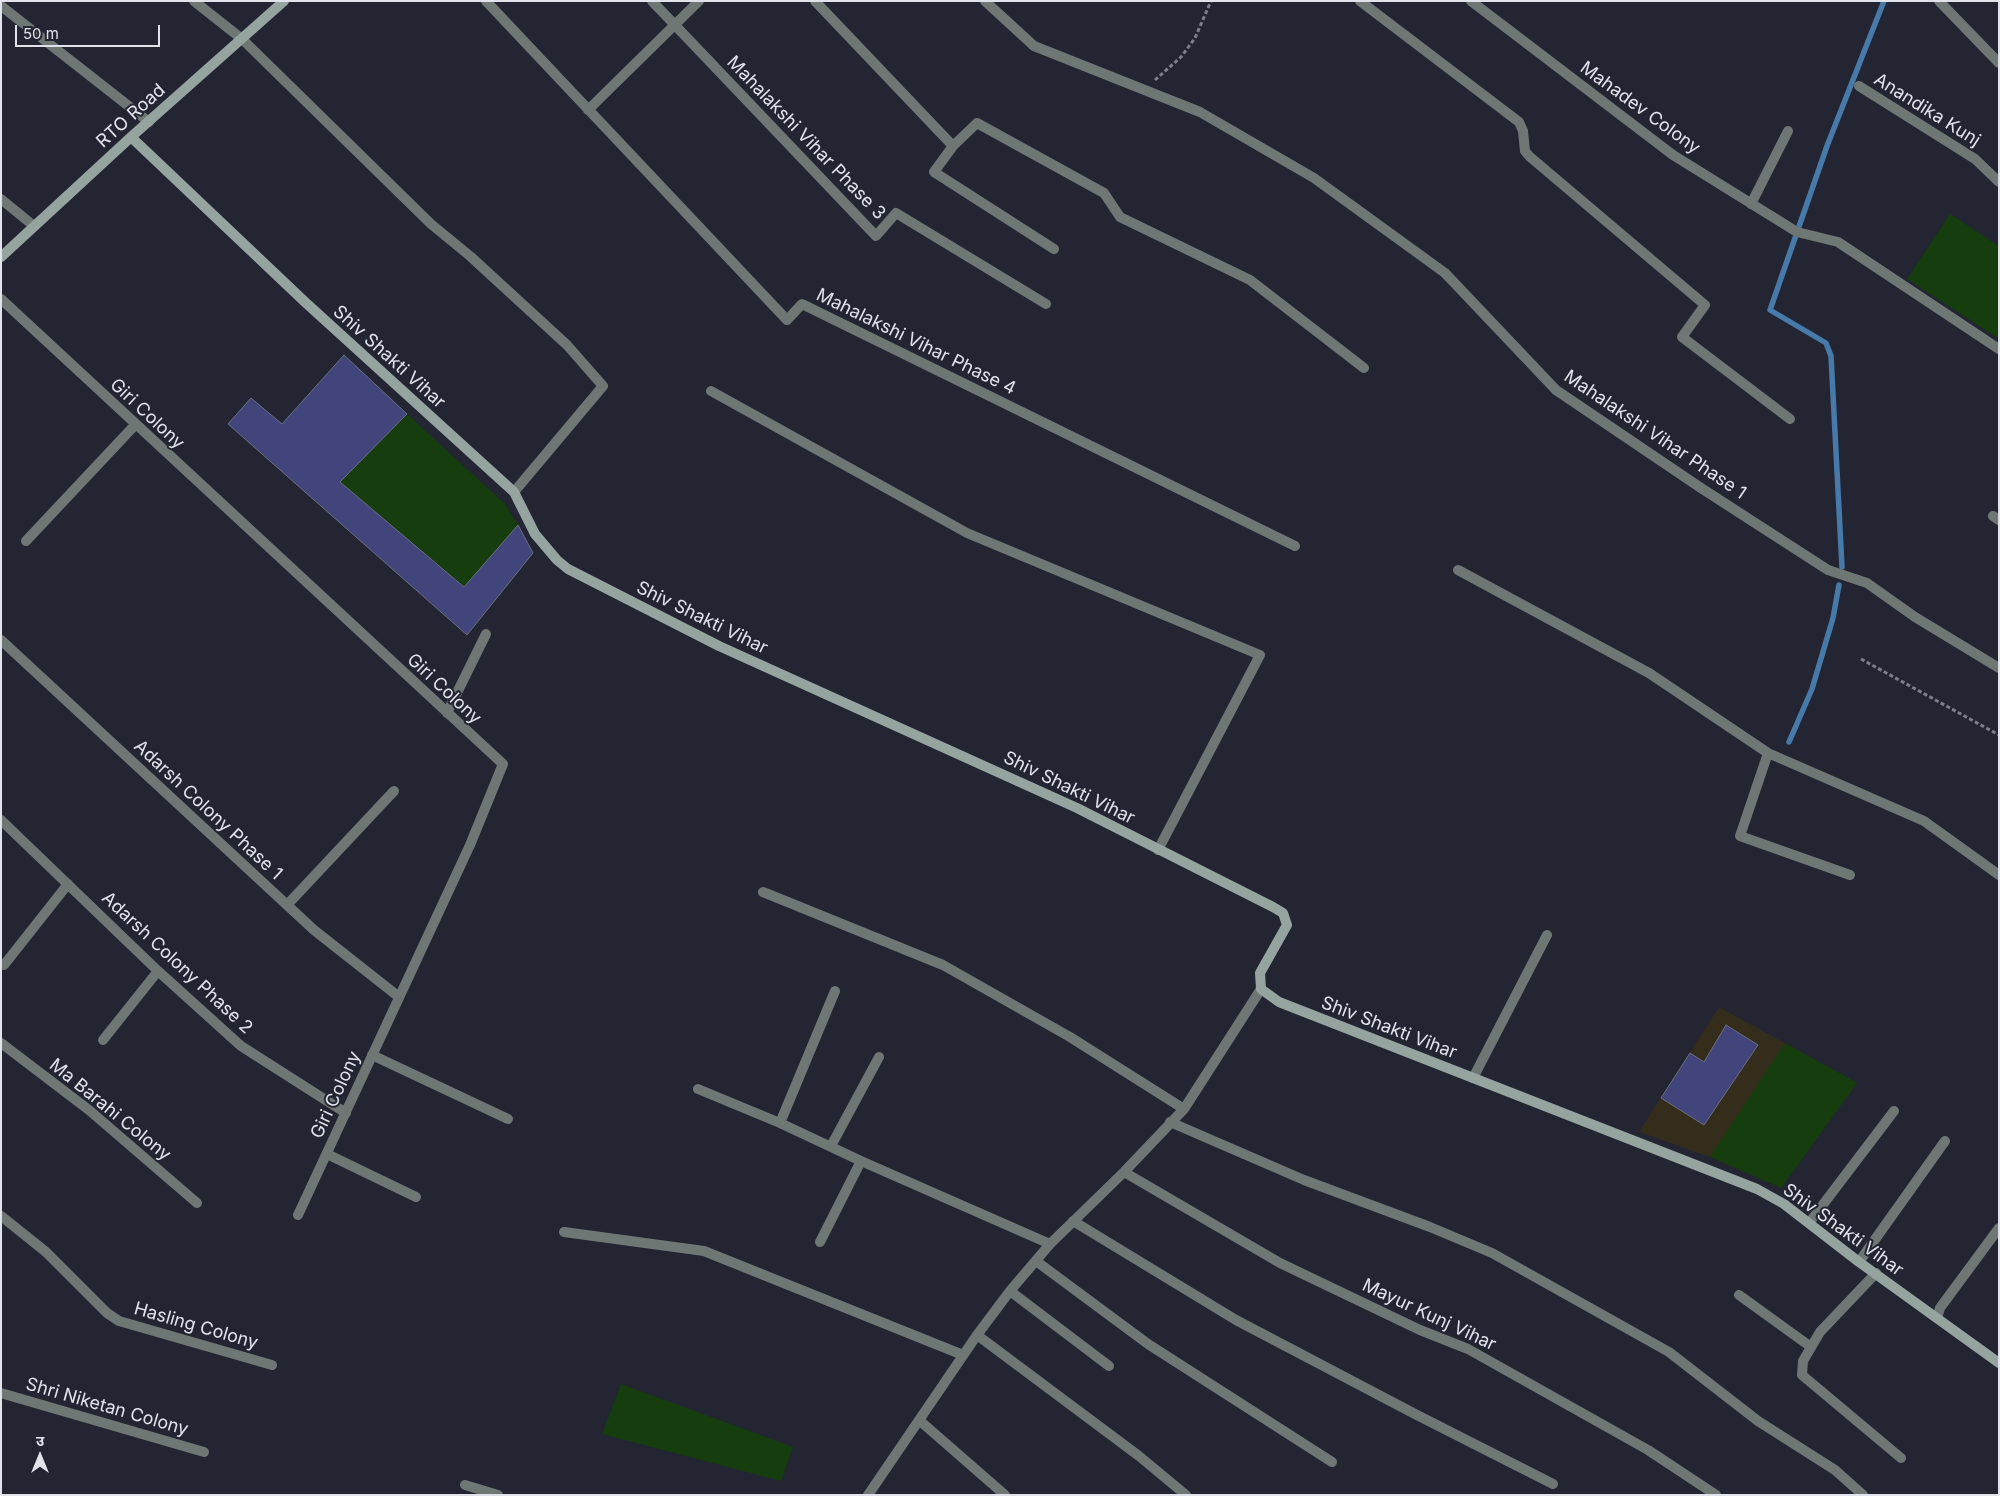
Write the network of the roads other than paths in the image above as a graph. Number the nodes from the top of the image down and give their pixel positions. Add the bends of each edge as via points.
1 (194, 1) edge
2 (284, 1) edge
3 (486, 1) edge
4 (652, 1) edge
5 (699, 1) edge
6 (815, 1) edge
7 (985, 1) edge
8 (1360, 1) edge
9 (1470, 1) edge
10 (1939, 1) edge
11 (1, 6) edge
12 (674, 24) junction
13 (242, 39) junction
14 (1999, 63) edge
15 (1859, 86) dead end
16 (588, 110) junction
17 (149, 122) junction
18 (1788, 131) dead end
19 (131, 138) junction
20 (953, 146) junction
21 (1999, 182) edge
22 (1, 199) edge
23 (1751, 204) junction
24 (34, 226) junction
25 (1054, 249) dead end
26 (1, 257) edge
27 (1, 299) edge
28 (1046, 304) dead end
29 (1999, 349) edge
30 (1364, 368) dead end
31 (711, 391) dead end
32 (1790, 419) dead end
33 (135, 425) junction
34 (514, 492) junction
35 (26, 540) dead end
36 (1295, 546) dead end
37 (1458, 570) dead end
38 (486, 634) dead end
39 (1, 640) edge
40 (1999, 668) edge
41 (446, 713) junction
42 (1768, 754) junction
43 (394, 791) dead end
44 (1, 820) edge
45 (1158, 850) junction
46 (1850, 875) dead end
47 (1999, 876) edge
48 (68, 884) junction
49 (763, 892) dead end
50 (287, 905) junction
51 (1547, 935) dead end
52 (4, 965) dead end
53 (158, 971) junction
54 (1261, 989) junction
55 (835, 991) dead end
56 (399, 997) junction
57 (103, 1040) dead end
58 (1, 1043) edge
59 (372, 1055) junction
60 (879, 1057) dead end
61 (1473, 1078) junction
62 (698, 1089) dead end
63 (1184, 1109) junction
64 (1894, 1111) dead end
65 (346, 1113) junction
66 (508, 1119) dead end
67 (780, 1122) junction
68 (1170, 1122) junction
69 (1945, 1142) dead end
70 (831, 1146) junction
71 (327, 1154) junction
72 (861, 1161) junction
73 (1124, 1172) junction
74 (416, 1197) dead end
75 (197, 1203) dead end
76 (298, 1215) dead end
77 (1, 1216) edge
78 (1073, 1221) junction
79 (1809, 1223) junction
80 (1999, 1228) edge
81 (564, 1232) dead end
82 (820, 1242) dead end
83 (1050, 1244) junction
84 (1036, 1261) junction
85 (1859, 1262) junction
86 (1876, 1273) junction
87 (1010, 1291) junction
88 (1739, 1295) dead end
89 (1937, 1318) junction
90 (977, 1335) junction
91 (1811, 1347) junction
92 (963, 1355) junction
93 (1999, 1363) edge
94 (272, 1365) dead end
95 (1109, 1366) dead end
96 (1, 1393) edge
97 (919, 1420) junction
98 (204, 1452) dead end
99 (1901, 1458) dead end
100 (1332, 1462) dead end
101 (1553, 1484) dead end
102 (465, 1485) dead end
103 (498, 1495) edge
104 (868, 1495) edge
105 (1004, 1495) edge
106 (1186, 1495) edge
107 (1716, 1495) edge
108 (1863, 1495) edge

1 - 13 street
2 - 13 street, RTO Road
3 - 16 street, Mahalakshi Vihar Phase 4
4 - 12 street, Mahalakshi Vihar Phase 3
5 - 12 street
6 - 20 street
7 - 40 street, Mahalakshi Vihar Phase 1 via 1034,46 1200,112 1314,178 1445,273 1556,390 1828,570 1867,582
8 - 32 street via 1519,122 1529,156 1705,304 1682,337
9 - 23 street, Mahadev Colony via 1673,155
10 - 14 street
11 - 17 street
12 - 16 street
12 - 28 street, Mahalakshi Vihar Phase 3 via 876,236 896,214
13 - 17 street, RTO Road
13 - 34 street via 431,224 567,345 603,386
15 - 21 street, Anandika Kunj via 1976,159
16 - 36 street, Mahalakshi Vihar Phase 4 via 787,320 802,304
17 - 19 street, RTO Road
18 - 23 street
19 - 24 street, RTO Road
19 - 34 street, Shiv Shakti Vihar
20 - 25 street via 934,172
20 - 30 street via 977,123 1104,193 1120,217 1250,280
22 - 24 street
23 - 29 street, Mahadev Colony via 1796,232 1838,242
24 - 26 street, RTO Road
27 - 33 street, Giri Colony
31 - 45 street via 967,534 1260,655
33 - 35 street
33 - 41 street, Giri Colony
34 - 45 street, Shiv Shakti Vihar via 535,534 568,569 720,646 1077,808
37 - 42 street via 1649,673
38 - 41 street
39 - 50 street, Adarsh Colony Phase 1
41 - 56 street, Giri Colony via 503,764 470,845
42 - 46 street via 1740,836
42 - 47 street via 1924,822
43 - 50 street
44 - 48 street, Adarsh Colony Phase 2
45 - 54 street, Shiv Shakti Vihar via 1283,913 1287,925 1260,974
48 - 52 street
48 - 53 street, Adarsh Colony Phase 2
49 - 63 street via 943,965 1070,1037
50 - 56 street, Adarsh Colony Phase 1
51 - 61 street
53 - 57 street
53 - 65 street, Adarsh Colony Phase 2 via 241,1046
54 - 61 street, Shiv Shakti Vihar via 1279,1002
54 - 63 street
55 - 67 street
56 - 59 street, Giri Colony
58 - 75 street, Ma Barahi Colony via 89,1110
59 - 65 street, Giri Colony
59 - 66 street
60 - 70 street
61 - 79 street, Shiv Shakti Vihar via 1757,1189
62 - 67 street
63 - 68 street
64 - 79 street
65 - 71 street, Giri Colony
67 - 70 street
68 - 73 street
68 - 108 street via 1304,1180 1492,1253 1669,1352 1758,1421 1835,1470
69 - 85 street
70 - 72 street
71 - 74 street
71 - 76 street, Giri Colony
72 - 82 street
72 - 83 street
73 - 78 street
73 - 107 street, Mayur Kunj Vihar via 1280,1263 1420,1330 1468,1349 1648,1450
77 - 94 street, Hasling Colony via 46,1252 119,1321
78 - 83 street
78 - 101 street via 1236,1320
79 - 85 street, Shiv Shakti Vihar
80 - 89 street via 1940,1308
81 - 92 street via 704,1252
83 - 84 street
84 - 87 street
84 - 100 street via 1148,1344
85 - 86 street, Shiv Shakti Vihar
86 - 89 street, Shiv Shakti Vihar
86 - 91 street via 1820,1332
87 - 90 street
87 - 95 street
88 - 91 street
89 - 93 street, Shiv Shakti Vihar
90 - 92 street
90 - 106 street
91 - 99 street via 1803,1362 1802,1375
92 - 97 street
96 - 98 street, Shri Niketan Colony
97 - 104 street
97 - 105 street
102 - 103 street

